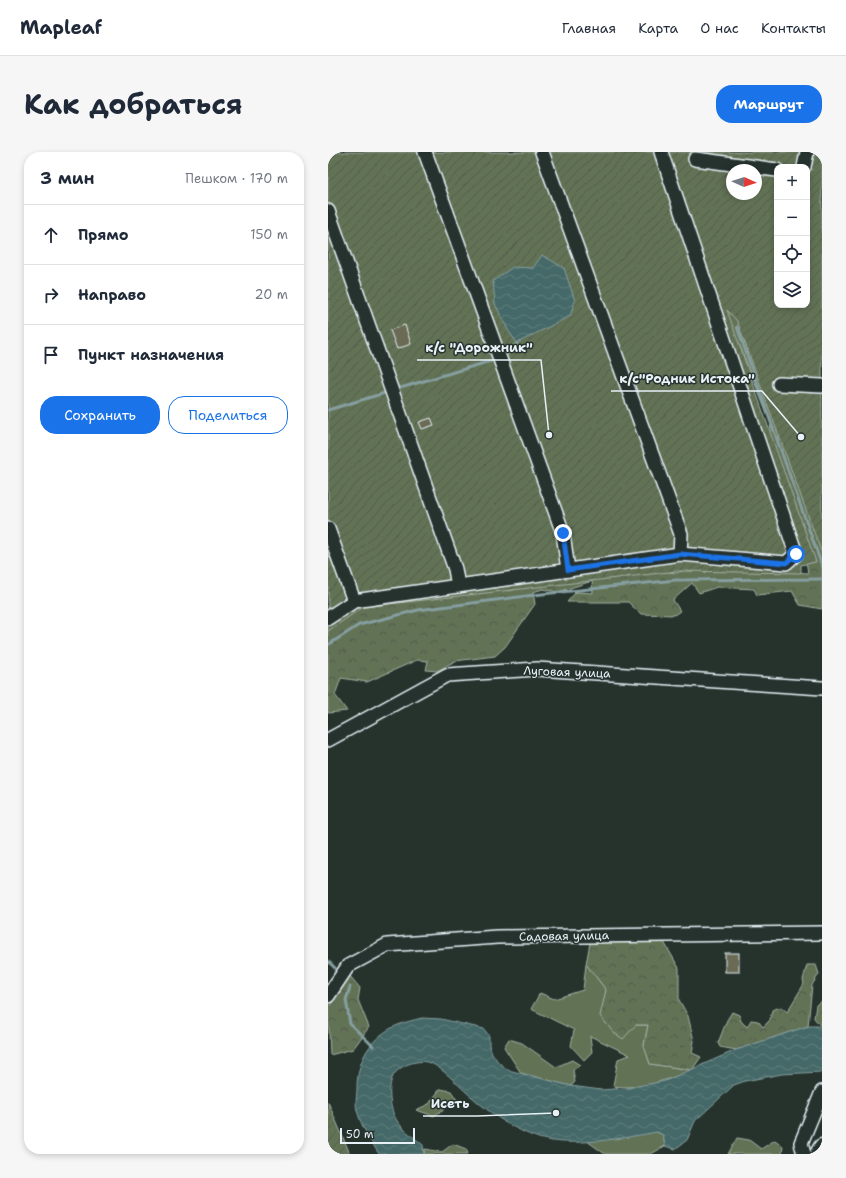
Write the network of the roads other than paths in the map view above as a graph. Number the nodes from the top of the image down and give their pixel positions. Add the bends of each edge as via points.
1 (425, 152) edge
2 (542, 152) edge
3 (661, 152) edge
4 (806, 152) edge
5 (694, 159) dead end
6 (804, 164) edge
7 (774, 170) edge
8 (328, 211) edge
9 (780, 384) dead end
10 (822, 386) edge
11 (328, 529) edge
12 (680, 554) junction
13 (568, 570) junction
14 (458, 586) junction
15 (354, 601) junction
16 (328, 618) edge
17 (822, 688) edge
18 (328, 740) edge
19 (822, 933) edge
20 (328, 996) edge
21 (822, 1092) edge
22 (822, 1147) edge
23 (804, 1154) edge
24 (818, 1154) edge

1 - 13 street via 563,533
2 - 12 street via 681,534
3 - 12 street via 796,554 786,563
4 - 6 street
5 - 7 street
8 - 14 street via 456,570
9 - 10 street
11 - 15 street
12 - 13 street
13 - 14 street
14 - 15 street
15 - 16 street
17 - 18 street, Луговая улица via 537,669 447,675
19 - 20 street, Садовая улица via 497,937 387,945 348,966
21 - 23 street via 801,1142
22 - 24 main road

